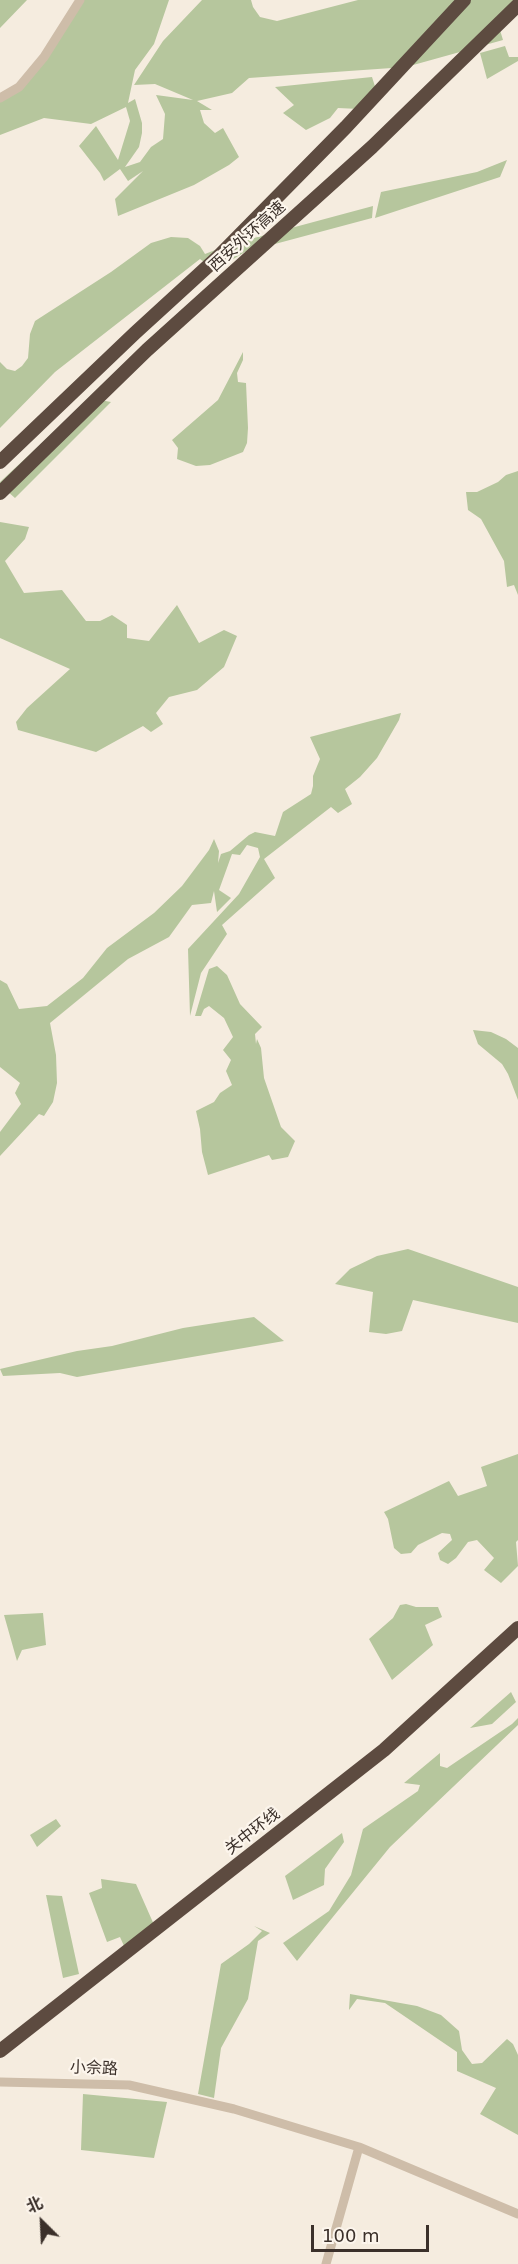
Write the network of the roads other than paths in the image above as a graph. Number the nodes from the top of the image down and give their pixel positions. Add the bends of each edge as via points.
1 (80, 0) edge
2 (464, 0) edge
3 (518, 5) edge
4 (0, 98) edge
5 (0, 462) edge
6 (0, 493) edge
7 (518, 1628) edge
8 (518, 1638) edge
9 (0, 2051) edge
10 (0, 2060) edge
11 (0, 2082) edge
12 (359, 2147) junction
13 (518, 2214) edge
14 (326, 2264) edge

1 - 4 street via 44,57 19,87
2 - 5 highway, 西安外环高速 via 218,256
3 - 6 highway, 西安外环高速 via 372,147 147,350
7 - 9 highway, 关中环线 via 384,1750
8 - 10 highway, 关中环线 via 388,1756
11 - 12 street, 小佘路 via 129,2085 231,2109
12 - 13 street, 小佘路
12 - 14 street

